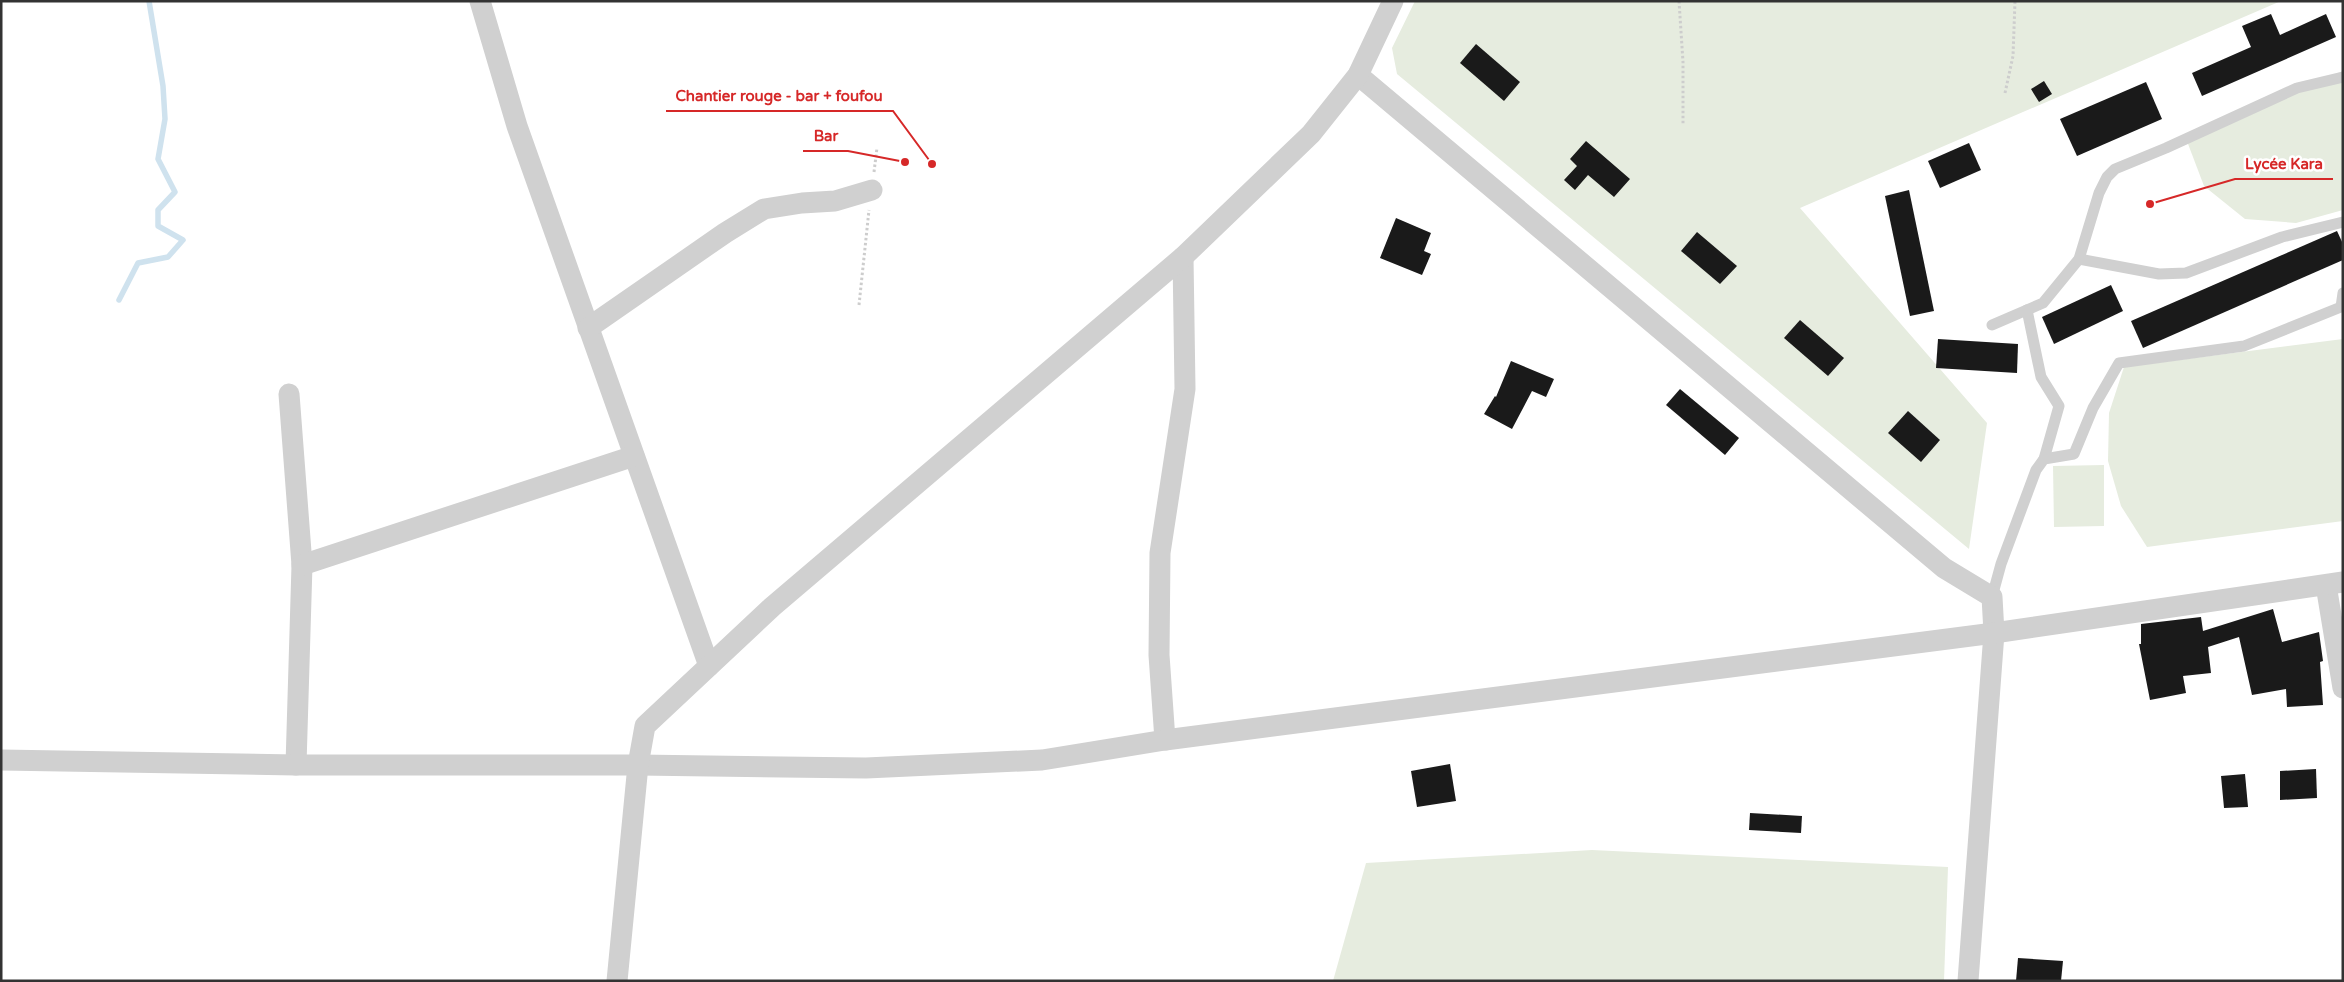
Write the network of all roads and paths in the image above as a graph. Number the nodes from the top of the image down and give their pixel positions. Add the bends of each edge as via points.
1 (480, 1) edge
2 (1393, 1) edge
3 (1679, 1) edge
4 (2015, 1) edge
5 (1358, 75) junction
6 (2343, 77) edge
7 (2005, 93) dead end
8 (1683, 124) dead end
9 (877, 148) dead end
10 (872, 190) junction
11 (2343, 222) edge
12 (1182, 257) junction
13 (2079, 259) junction
14 (2343, 293) edge
15 (859, 305) dead end
16 (2027, 310) junction
17 (1992, 326) dead end
18 (588, 328) junction
19 (289, 394) dead end
20 (634, 456) junction
21 (2044, 460) junction
22 (302, 565) junction
23 (2334, 583) edge
24 (1992, 597) junction
25 (1994, 633) junction
26 (710, 666) junction
27 (2343, 688) edge
28 (1165, 740) junction
29 (1, 760) edge
30 (296, 765) junction
31 (638, 765) junction
32 (617, 981) edge
33 (1968, 981) edge

1 - 18 street via 517,126
2 - 5 street
3 - 8 path via 1684,62
4 - 7 path via 2013,56
5 - 12 street via 1311,134
5 - 24 street via 1944,568
6 - 13 lane via 2296,88 2115,169 2099,193
9 - 10 path
10 - 15 path
10 - 18 street via 835,201 764,209
11 - 13 lane via 2282,238 2186,273 2159,274
12 - 26 street via 780,601
12 - 28 street via 1185,389 1160,554 1159,655
13 - 16 lane via 2043,303
14 - 21 lane via 2341,307 2244,346 2119,362 2093,408 2074,454
16 - 17 lane
16 - 21 lane via 2041,377 2059,406
18 - 20 street
19 - 22 street
20 - 22 street
20 - 26 street
21 - 24 lane via 2032,479
22 - 30 street
23 - 25 street
23 - 27 street
24 - 25 street
25 - 28 street
25 - 33 street
26 - 31 street via 645,726
28 - 31 street via 1042,760 876,768
29 - 30 street
30 - 31 street
31 - 32 street

